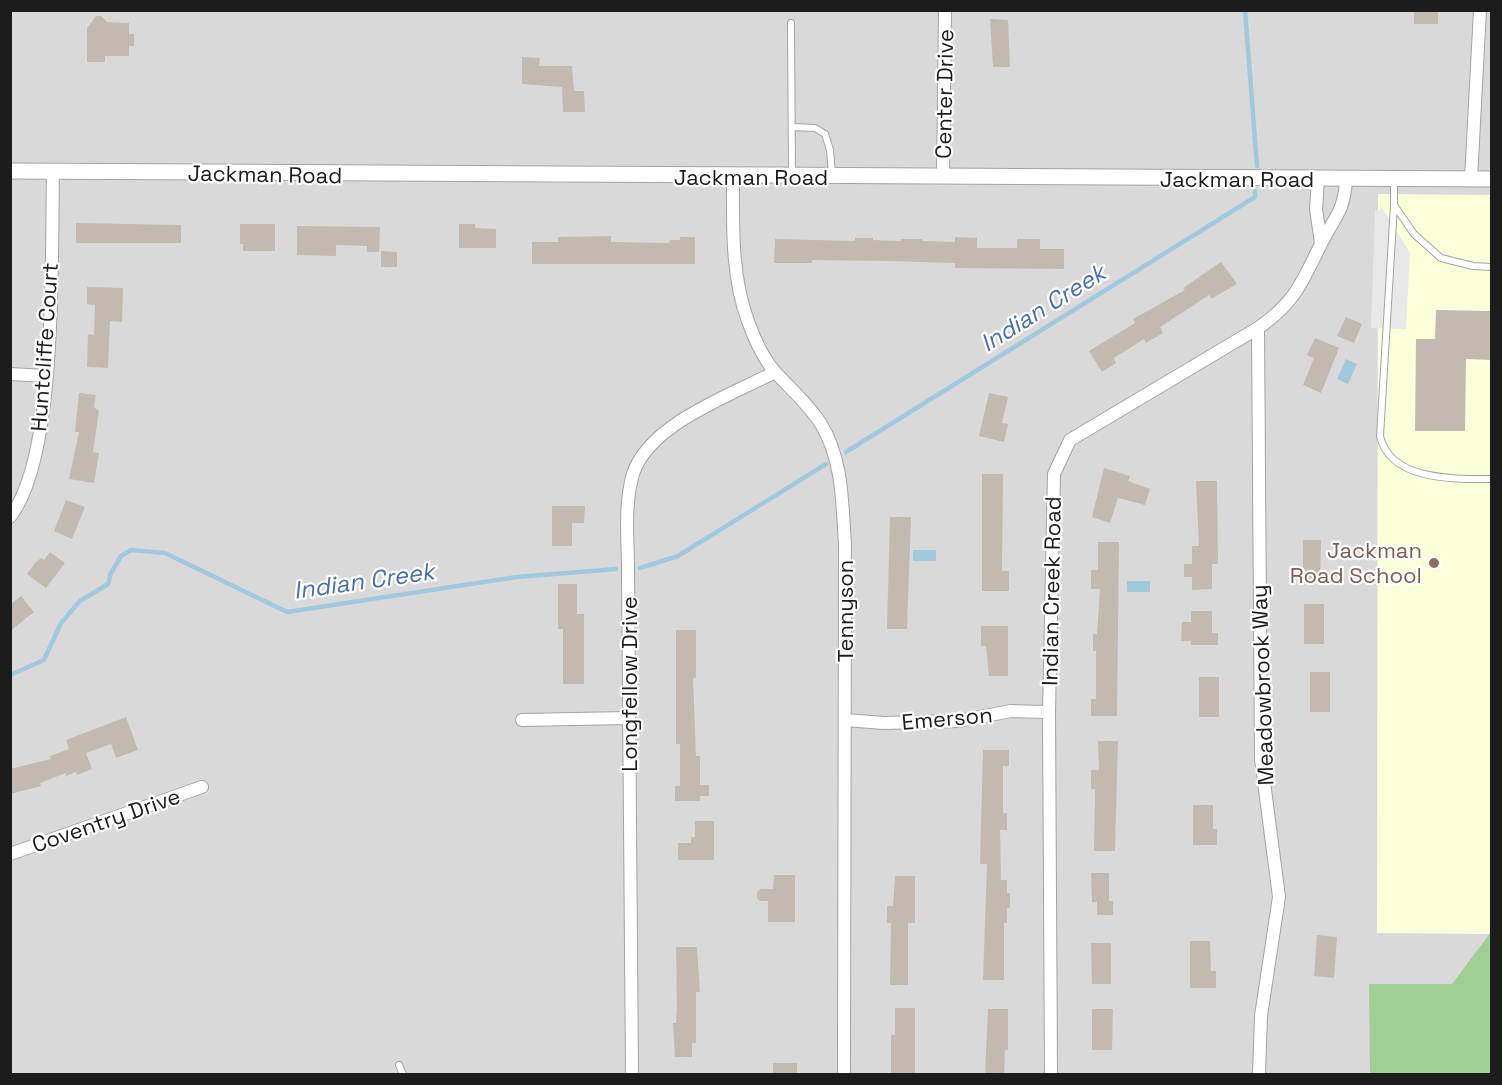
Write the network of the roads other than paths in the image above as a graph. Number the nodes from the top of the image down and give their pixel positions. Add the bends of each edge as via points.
1 (945, 10) edge
2 (1480, 11) edge
3 (1491, 11) edge
4 (791, 23) dead end
5 (792, 127) junction
6 (10, 171) edge
7 (53, 172) junction
8 (733, 177) junction
9 (792, 177) junction
10 (833, 177) junction
11 (943, 177) junction
12 (1318, 179) junction
13 (1394, 179) junction
14 (1471, 179) junction
15 (1491, 179) edge
16 (1346, 180) junction
17 (1394, 205) junction
18 (1321, 243) junction
19 (1491, 267) edge
20 (1258, 328) junction
21 (775, 372) junction
22 (10, 374) edge
23 (45, 376) junction
24 (1491, 479) edge
25 (10, 517) edge
26 (1049, 712) junction
27 (629, 718) junction
28 (522, 720) dead end
29 (845, 720) junction
30 (202, 787) dead end
31 (10, 854) edge
32 (399, 1065) dead end
33 (403, 1074) edge
34 (632, 1074) edge
35 (844, 1074) edge
36 (1051, 1074) edge
37 (1259, 1074) edge

1 - 11 street, Center Drive
2 - 3 street
2 - 14 street
4 - 5 lane
5 - 9 lane
5 - 10 lane via 815,128 825,134
6 - 7 street, Jackman Road
7 - 8 street, Jackman Road
7 - 23 street, Huntcliffe Court
8 - 9 street, Jackman Road
8 - 21 street, Tennyson via 738,276 747,321
9 - 10 street, Jackman Road
10 - 11 street, Jackman Road
11 - 12 street, Jackman Road
12 - 16 street, Jackman Road
12 - 18 street via 1316,209
13 - 14 street, Jackman Road
13 - 16 street, Jackman Road
13 - 17 lane
14 - 15 street, Jackman Road
16 - 18 street, Indian Creek Road via 1341,208
17 - 19 lane via 1414,234 1441,258
17 - 24 lane via 1380,436 1383,451 1391,460 1426,474
18 - 20 street, Indian Creek Road via 1294,297
20 - 26 street, Indian Creek Road via 1088,427 1070,440 1060,456 1053,474
20 - 37 street, Meadowbrook Way via 1261,759 1279,897 1261,1016
21 - 27 street, Longfellow Drive via 672,426 643,452 633,474 628,520
21 - 29 street, Tennyson via 821,424 834,449 839,472 845,544
22 - 23 street
23 - 25 street, Huntcliffe Court via 33,466 21,503
26 - 29 street, Emerson via 1011,711 959,721
26 - 36 street, Indian Creek Road
27 - 28 street
27 - 34 street, Longfellow Drive
29 - 35 street, Tennyson
30 - 31 street, Coventry Drive
32 - 33 lane

